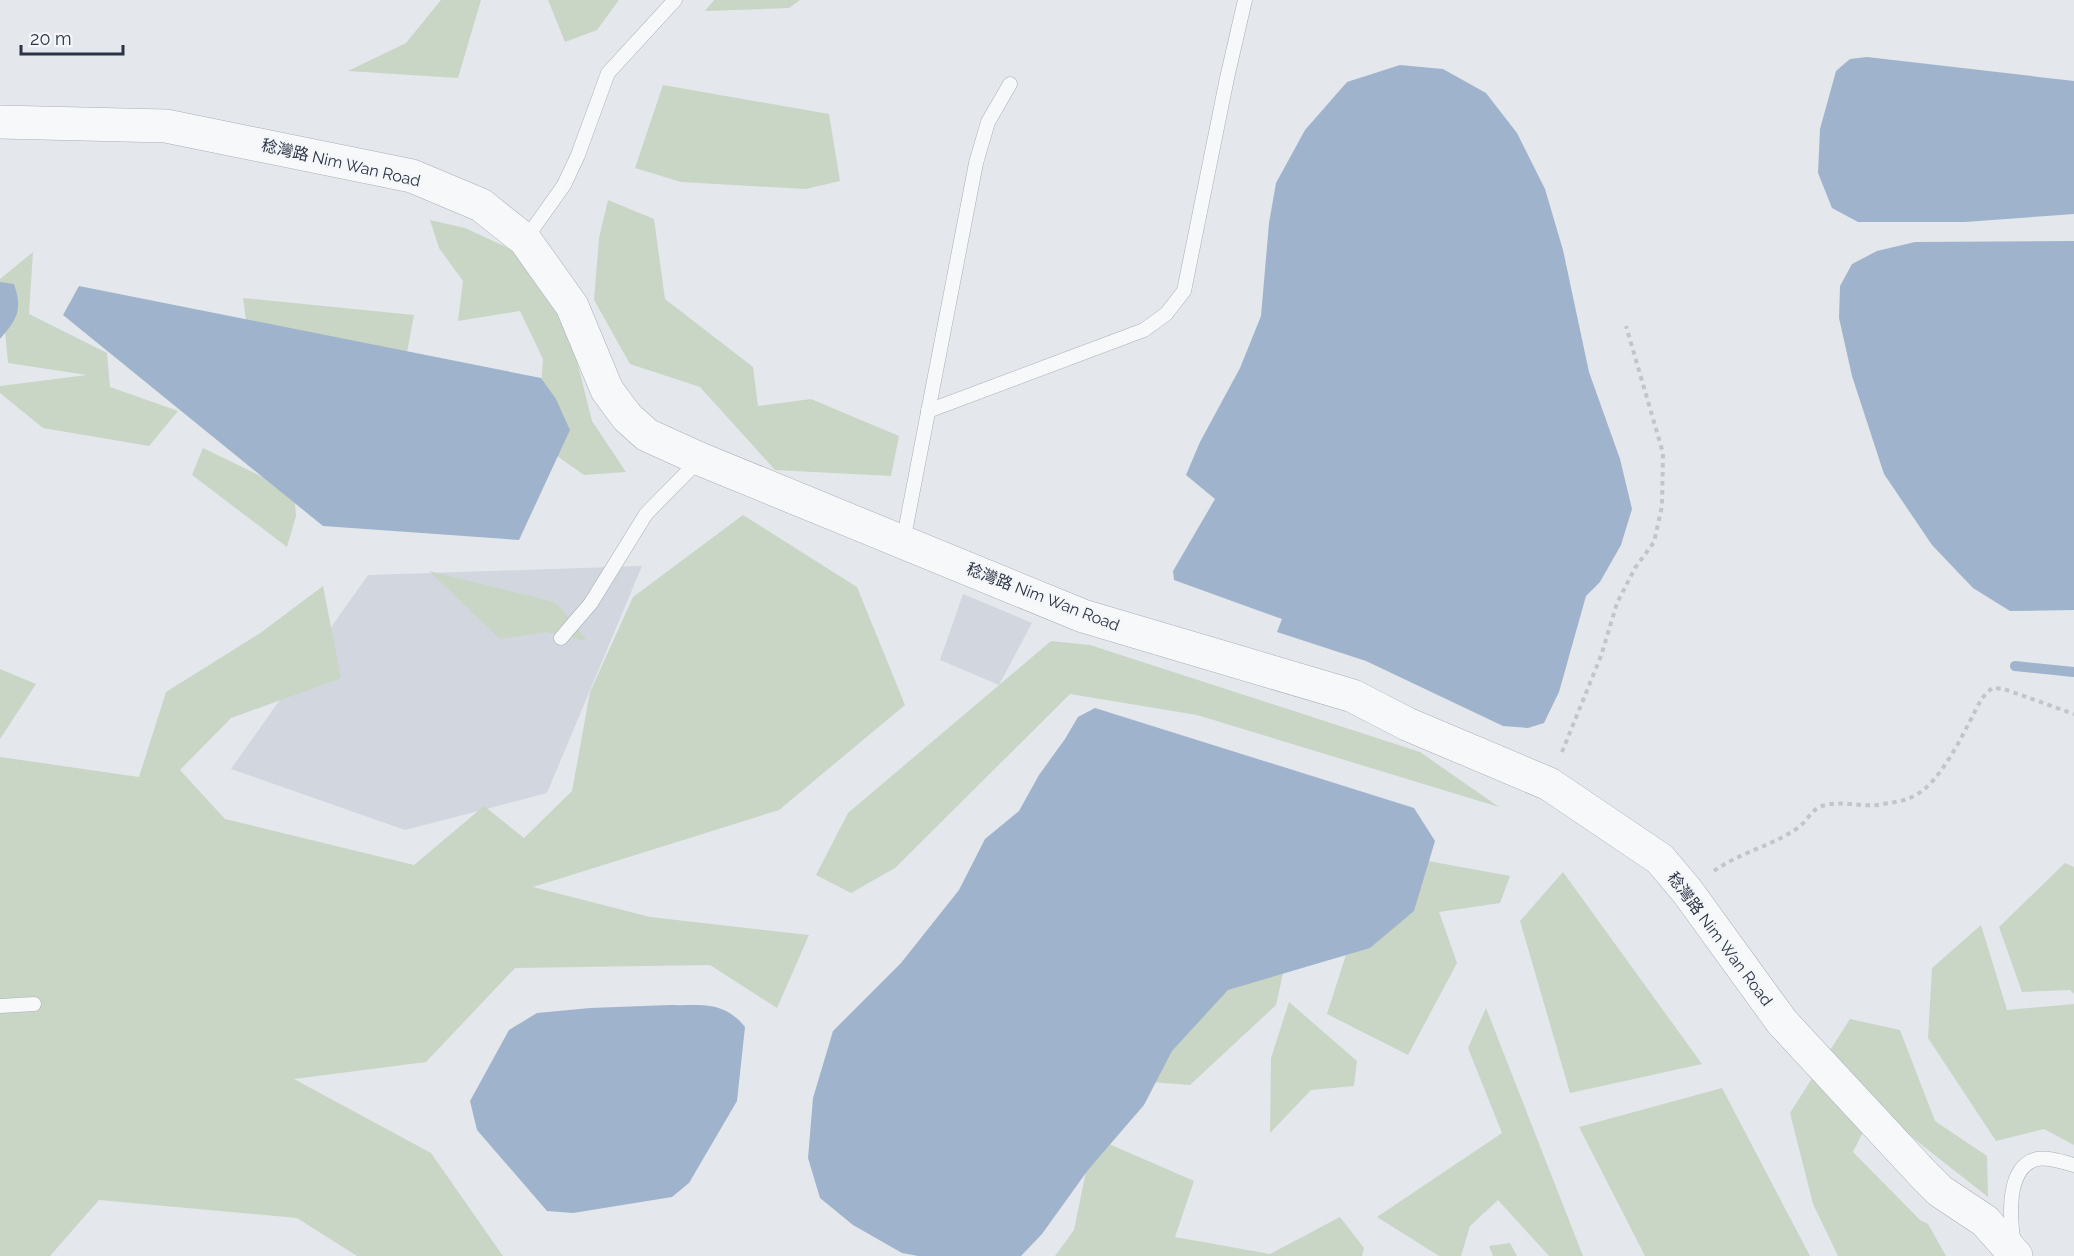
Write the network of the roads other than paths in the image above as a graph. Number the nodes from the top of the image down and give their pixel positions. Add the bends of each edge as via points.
1 (675, 0) edge
2 (1245, 0) edge
3 (1010, 84) dead end
4 (0, 122) edge
5 (525, 240) junction
6 (928, 411) junction
7 (700, 459) junction
8 (903, 542) junction
9 (561, 638) dead end
10 (34, 1004) dead end
11 (0, 1006) edge
12 (2074, 1165) edge
13 (2016, 1256) edge

1 - 5 lane via 609,73 564,185
2 - 6 lane via 1184,291 1166,314 1144,330
3 - 6 lane via 988,122 976,163
4 - 5 street, 稔灣路 Nim Wan Road via 166,126 412,176 481,205
5 - 7 street, 稔灣路 Nim Wan Road via 572,306 607,390 627,417 647,435
6 - 8 lane
7 - 8 street, 稔灣路 Nim Wan Road
7 - 9 lane via 646,514 591,603
8 - 13 street, 稔灣路 Nim Wan Road via 1083,616 1353,696 1407,724 1550,784 1660,859 1782,1022 1924,1175 1940,1191 1985,1221
10 - 11 lane
12 - 13 lane via 2044,1159 2027,1163 2022,1170 2010,1202

